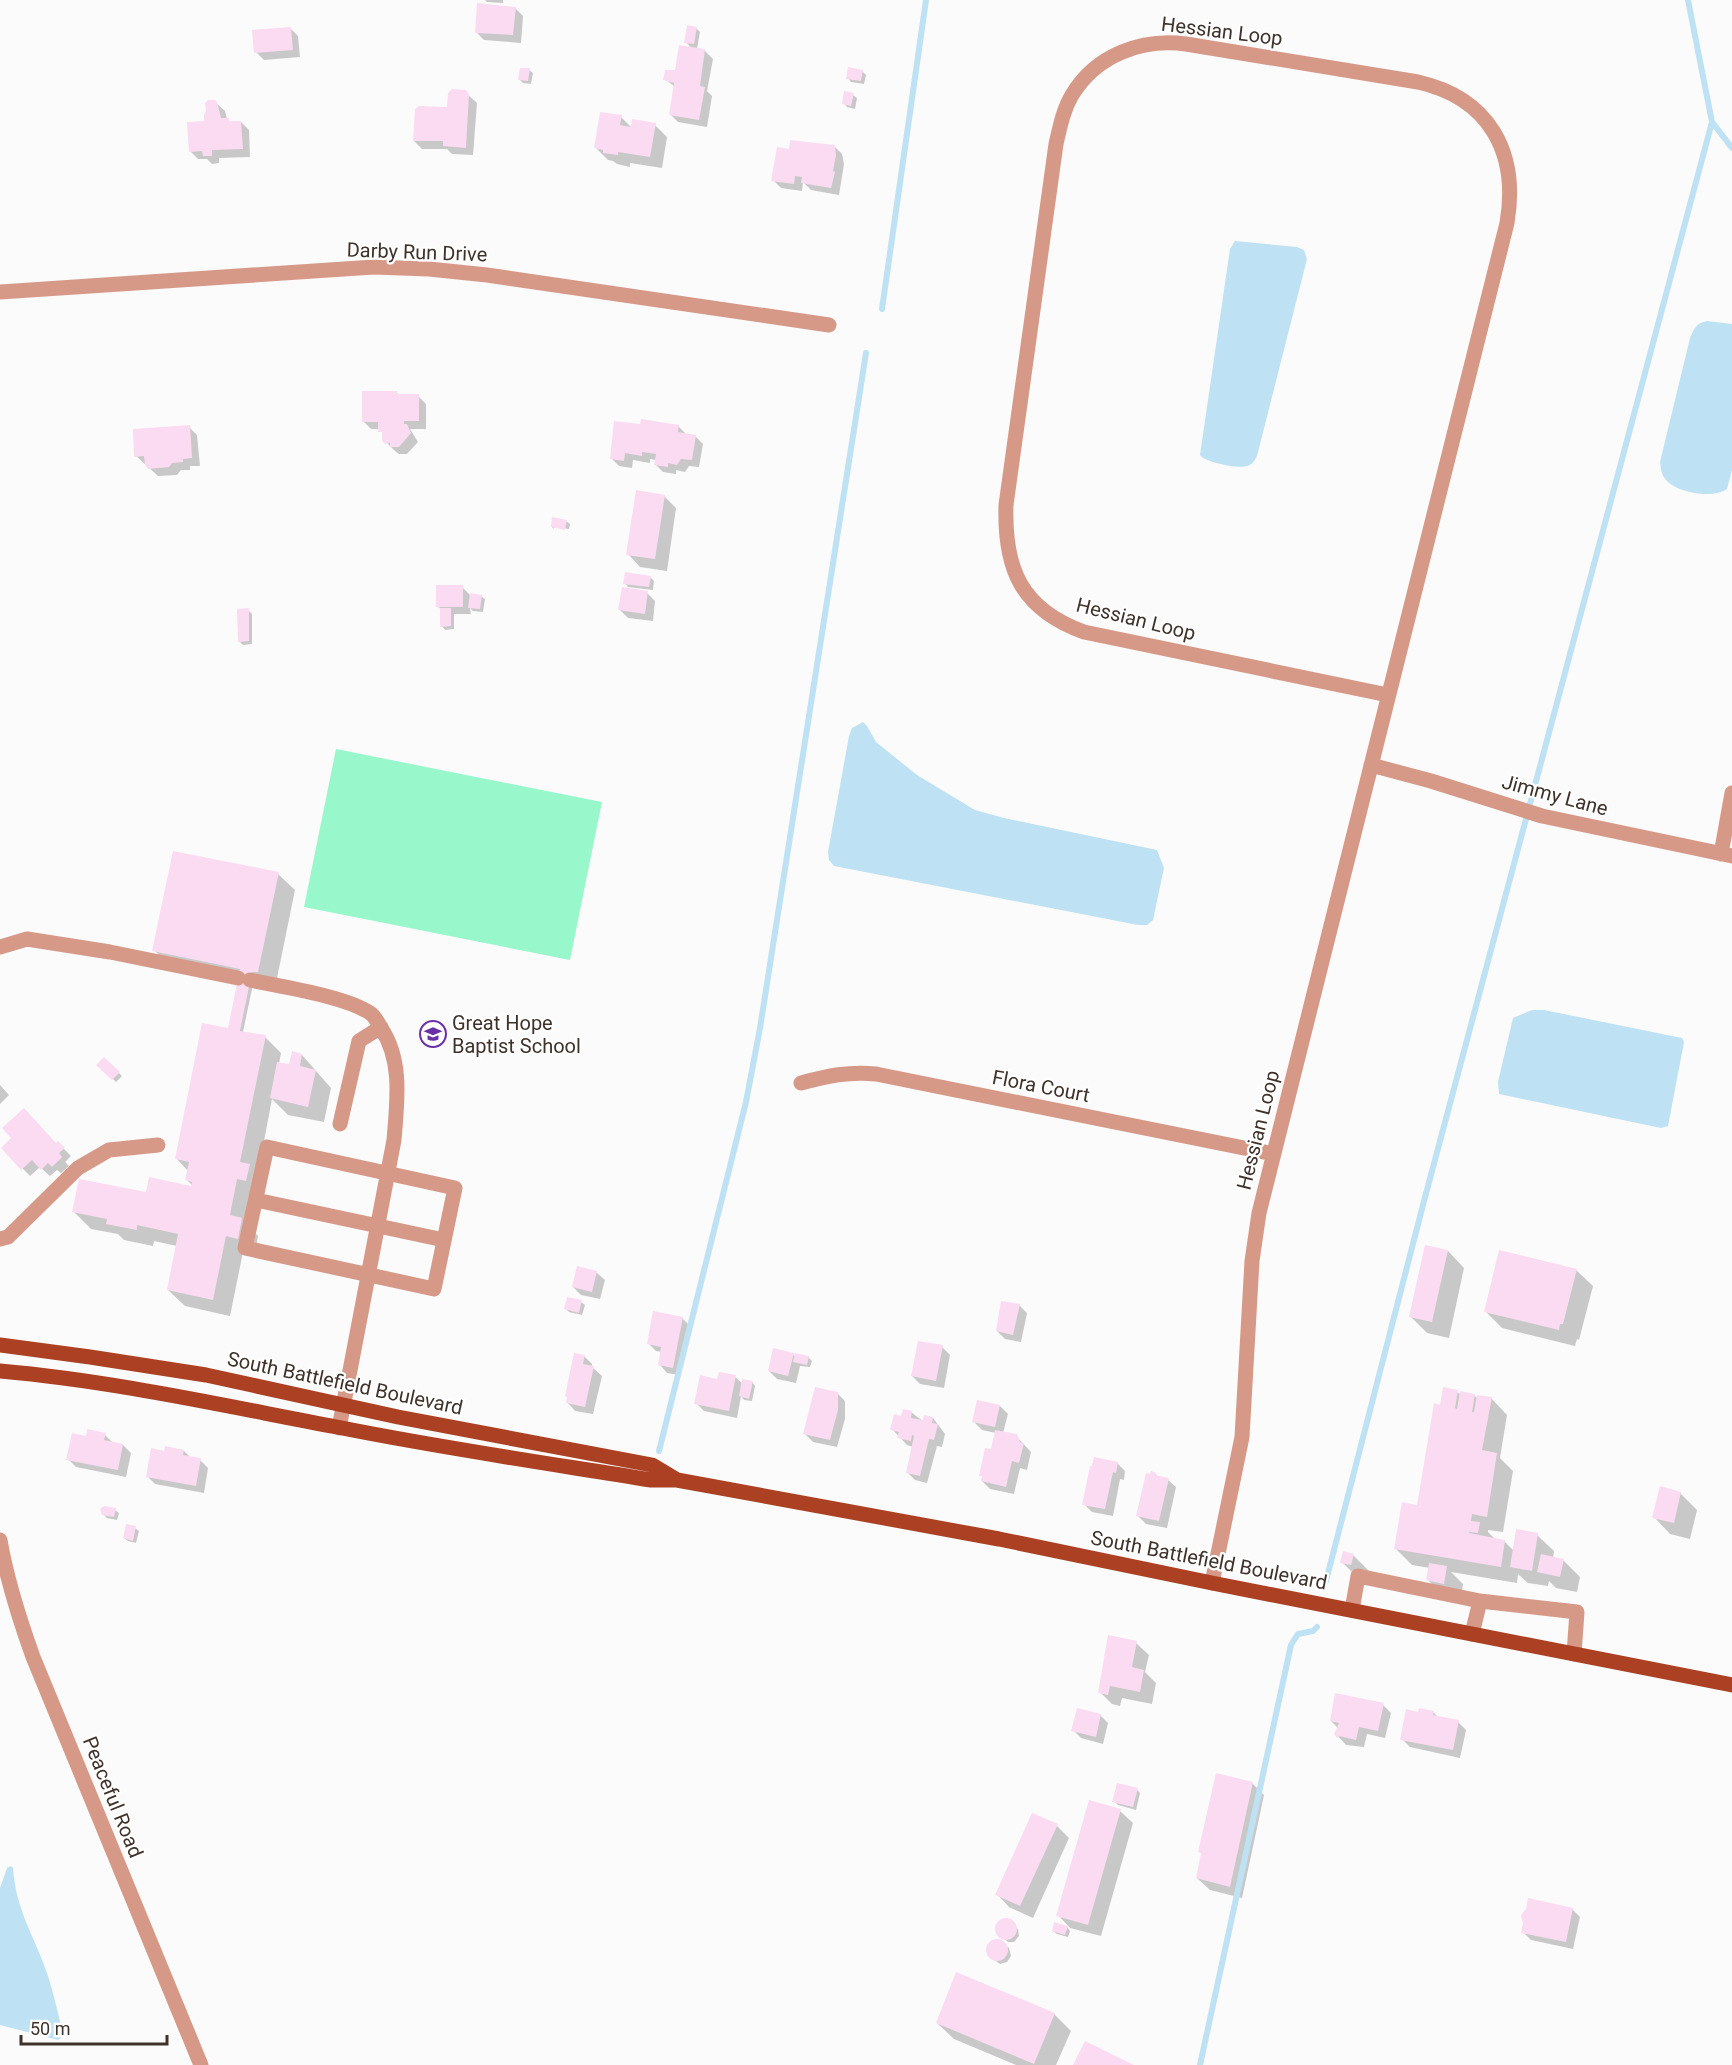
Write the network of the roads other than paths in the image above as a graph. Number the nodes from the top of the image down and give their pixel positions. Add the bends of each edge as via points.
1 (0, 292) edge
2 (829, 325) dead end
3 (1388, 695) junction
4 (1371, 765) junction
5 (1732, 793) edge
6 (1726, 855) edge
7 (0, 947) edge
8 (381, 1027) junction
9 (801, 1083) dead end
10 (340, 1124) dead end
11 (158, 1145) dead end
12 (1274, 1154) junction
13 (387, 1173) junction
14 (256, 1200) junction
15 (377, 1225) junction
16 (0, 1239) edge
17 (444, 1240) junction
18 (368, 1275) junction
19 (0, 1345) edge
20 (0, 1371) edge
21 (343, 1406) junction
22 (339, 1428) junction
23 (677, 1480) junction
24 (0, 1540) edge
25 (1212, 1583) junction
26 (1480, 1600) junction
27 (1352, 1610) junction
28 (1472, 1634) junction
29 (1574, 1654) junction
30 (1732, 1685) edge
31 (201, 2065) edge

1 - 2 street, Darby Run Drive via 385,268 487,275
3 - 3 street, Hessian Loop via 1507,223 1511,186 1504,155 1475,110 1457,96 1429,85 1186,44 1151,43 1129,48 1107,59 1072,95 1056,144 1006,505 1007,548 1018,579 1037,604 1068,626 1084,632
3 - 4 street, Hessian Loop
4 - 6 street, Jimmy Lane via 1542,816
4 - 12 street, Hessian Loop
5 - 6 street
7 - 8 street via 27,939 244,979 346,1002 372,1014
8 - 10 street via 359,1041
8 - 13 street via 397,1071 394,1140
9 - 12 street, Flora Court via 849,1072 876,1074
11 - 16 street via 109,1150 78,1167 8,1237
12 - 25 street, Hessian Loop via 1254,1238 1242,1437
13 - 14 street via 267,1147
13 - 15 street
13 - 17 street via 455,1188
14 - 15 street
14 - 18 street via 245,1248
15 - 17 street
15 - 18 street
17 - 18 street via 434,1289
18 - 21 street
19 - 21 main road, South Battlefield Boulevard via 206,1375
20 - 22 main road, South Battlefield Boulevard via 178,1395
21 - 22 street
21 - 23 main road, South Battlefield Boulevard via 652,1465
22 - 23 main road, South Battlefield Boulevard via 651,1480
23 - 25 main road, South Battlefield Boulevard
24 - 31 street, Peaceful Road via 15,1609 33,1657
25 - 27 main road, South Battlefield Boulevard
26 - 27 street via 1358,1576
26 - 28 street
26 - 29 street via 1577,1612
27 - 28 main road, South Battlefield Boulevard
28 - 29 main road, South Battlefield Boulevard
29 - 30 main road, South Battlefield Boulevard

